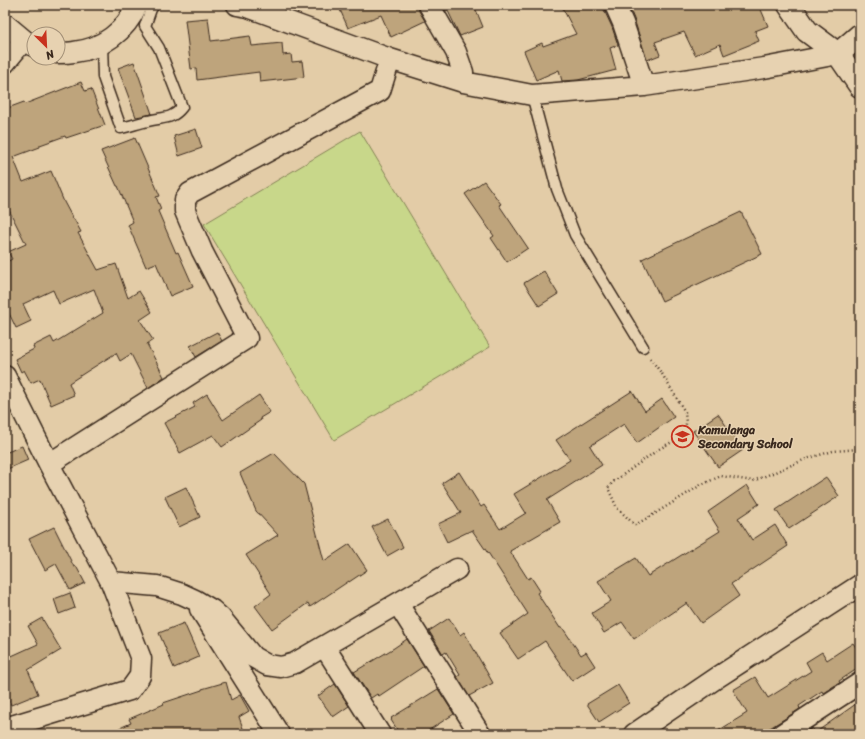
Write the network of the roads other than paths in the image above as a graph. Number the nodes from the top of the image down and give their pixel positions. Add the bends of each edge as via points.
1 (137, 5) edge
2 (154, 5) edge
3 (428, 5) edge
4 (615, 5) edge
5 (789, 5) edge
6 (245, 6) edge
7 (5, 24) edge
8 (860, 35) edge
9 (26, 41) edge
10 (102, 44) junction
11 (26, 46) edge
12 (66, 52) edge
13 (838, 54) junction
14 (390, 59) junction
15 (5, 63) edge
16 (463, 82) junction
17 (644, 86) junction
18 (860, 86) edge
19 (532, 95) junction
20 (643, 347) road end
21 (5, 376) edge
22 (49, 464) junction
23 (457, 569) dead end
24 (111, 582) junction
25 (860, 585) edge
26 (195, 600) junction
27 (398, 604) junction
28 (324, 646) junction
29 (860, 683) edge
30 (5, 728) edge
31 (279, 734) edge
32 (380, 734) edge
33 (480, 734) edge
34 (634, 734) edge
35 (782, 734) edge

1 - 10 street via 126,24
2 - 10 lane via 145,26 158,48 182,107 177,113 164,119 121,128 103,77
3 - 16 street via 456,52 463,72
4 - 17 street via 624,23
5 - 13 street via 807,31
6 - 14 street
7 - 9 street
8 - 13 street
10 - 12 street via 88,50
11 - 15 street
13 - 17 street
13 - 18 street
14 - 16 street
14 - 22 street via 380,91 190,193 185,200 185,211 202,251 247,338
16 - 19 street
17 - 19 street
19 - 20 lane via 556,189 576,235
21 - 22 street
22 - 24 street
23 - 27 street
24 - 26 street via 157,586
24 - 30 street via 141,659 140,676 130,690
25 - 34 street
26 - 28 street via 221,618 254,657 267,665 281,667 295,664
26 - 31 street
27 - 28 street
27 - 33 street
28 - 32 street
29 - 35 street

